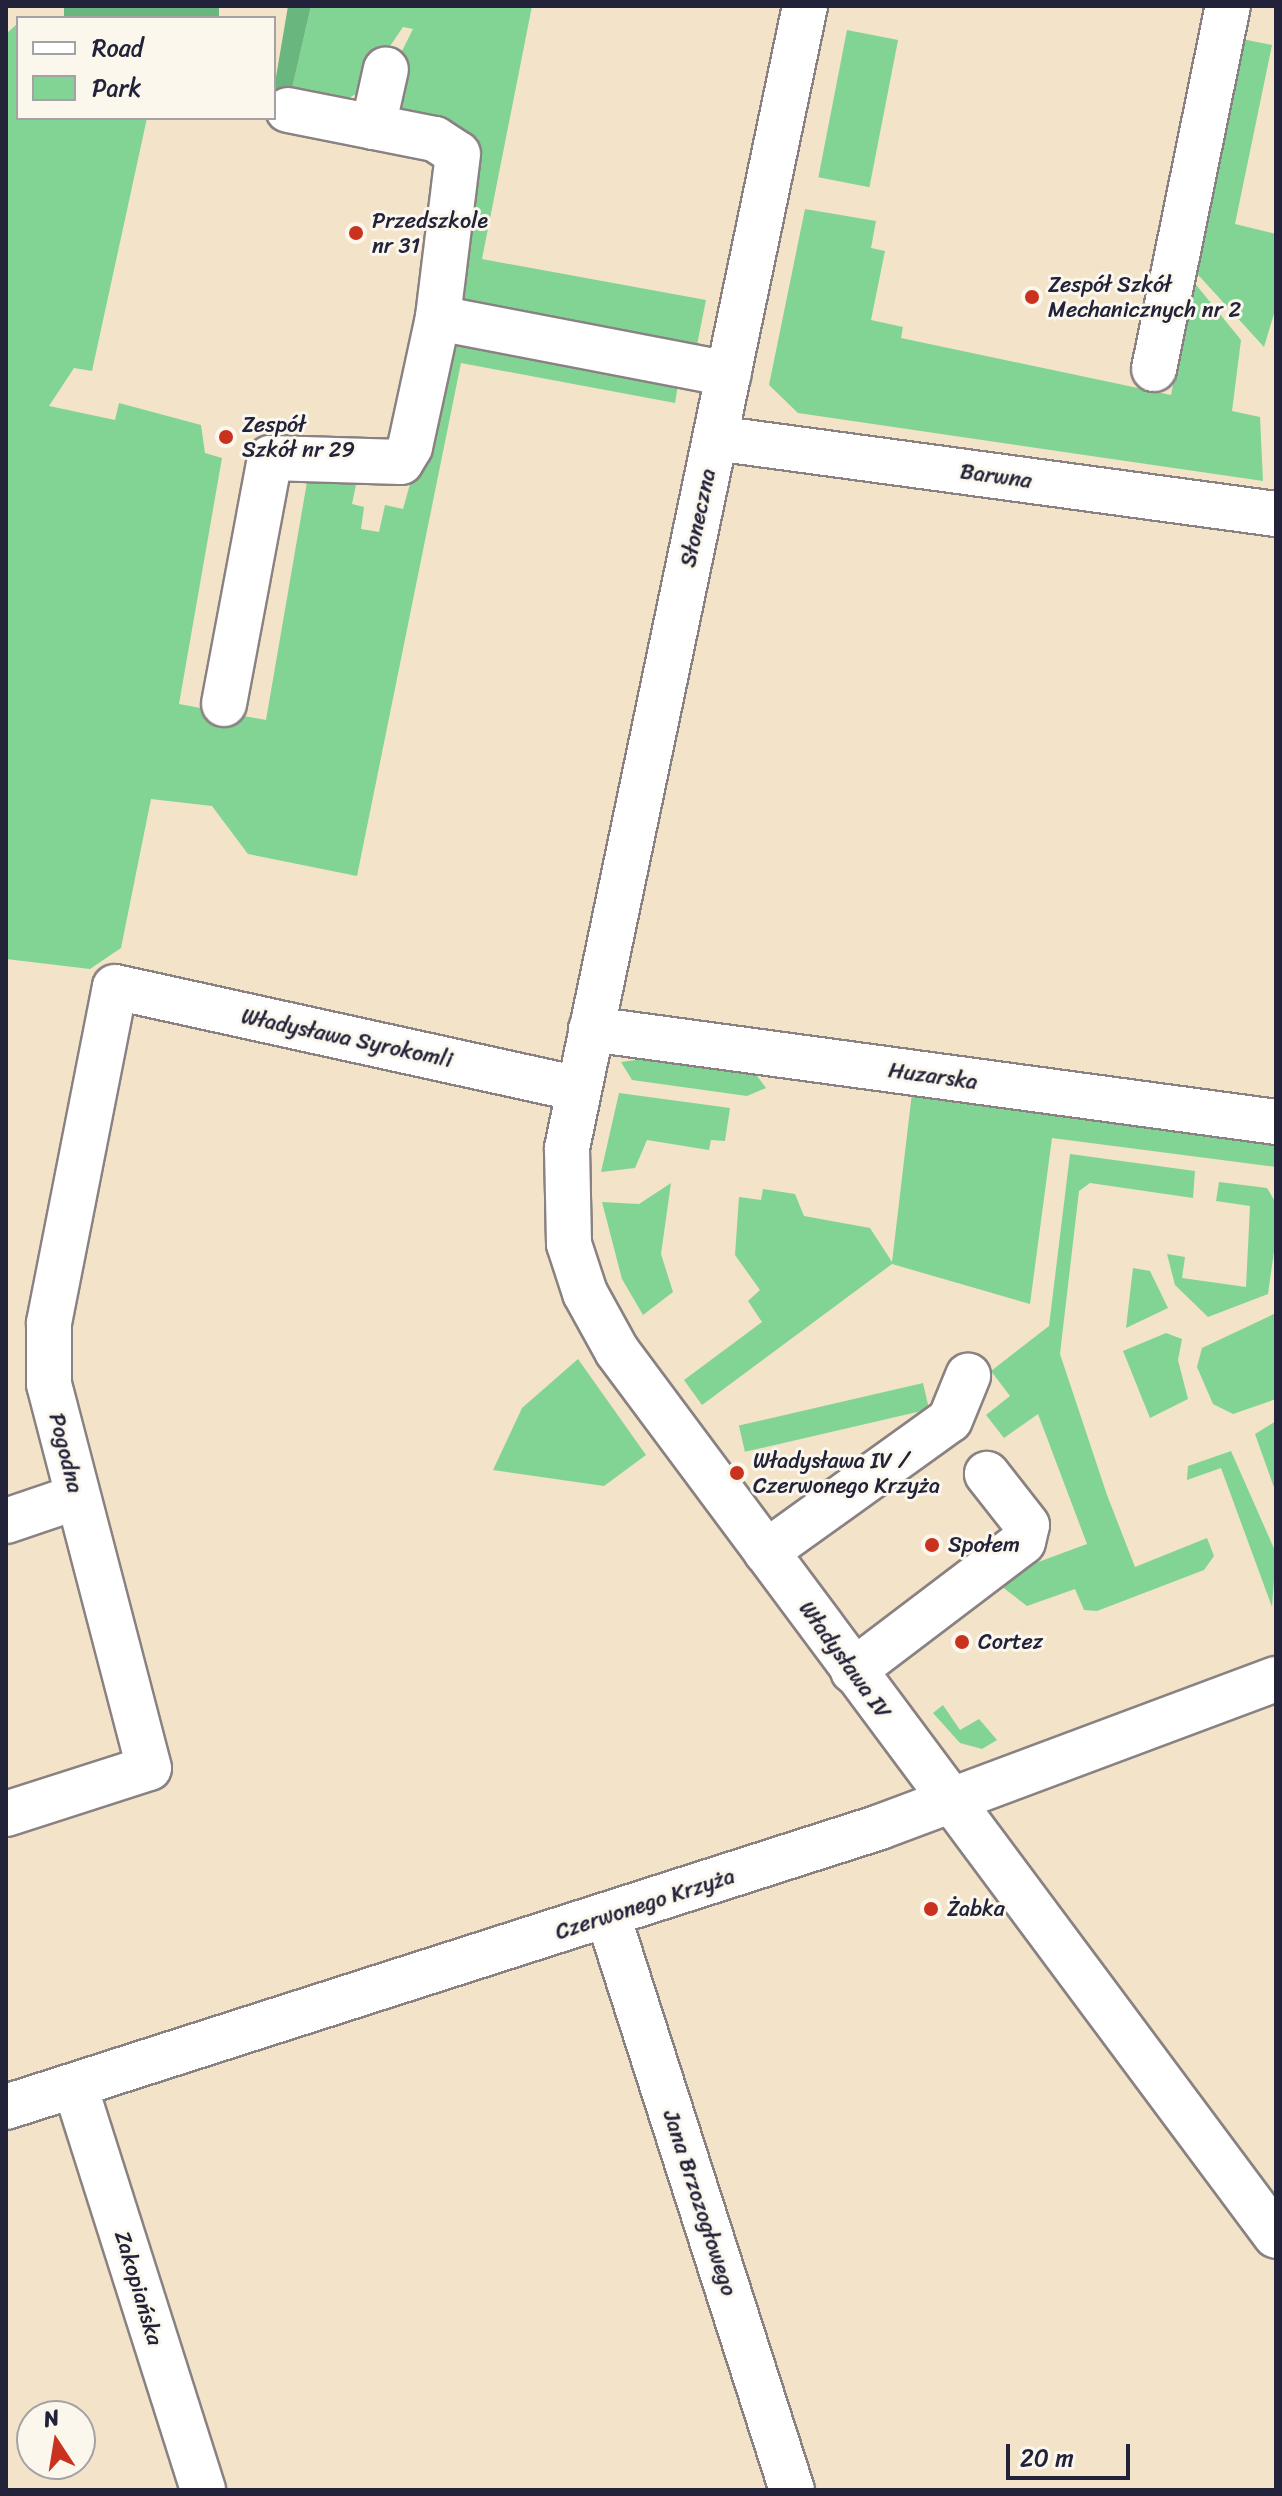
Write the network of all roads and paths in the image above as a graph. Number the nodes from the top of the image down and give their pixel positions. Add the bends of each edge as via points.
1 (805, 6) edge
2 (1228, 6) edge
3 (386, 69) dead end
4 (288, 110) dead end
5 (373, 127) junction
6 (438, 318) junction
7 (1154, 369) dead end
8 (729, 374) junction
9 (715, 438) junction
10 (1276, 514) edge
11 (224, 704) dead end
12 (115, 987) joint
13 (591, 1029) junction
14 (579, 1089) junction
15 (1276, 1122) edge
16 (968, 1376) dead end
17 (987, 1474) dead end
18 (77, 1497) junction
19 (6, 1521) edge
20 (766, 1552) junction
21 (853, 1671) junction
22 (1276, 1679) edge
23 (948, 1801) junction
24 (6, 1814) edge
25 (608, 1916) junction
26 (75, 2086) junction
27 (6, 2107) edge
28 (1276, 2236) edge
29 (203, 2490) edge
30 (792, 2490) edge

1 - 8 street, Słoneczna
2 - 7 street
3 - 5 street
4 - 5 street
5 - 6 street via 435,139 458,154
6 - 8 street
6 - 11 street via 410,447 401,462 360,464 279,453 270,458
8 - 9 street, Słoneczna
9 - 10 street, Barwna
9 - 13 street, Słoneczna
12 - 14 street, Władysława Syrokomli
12 - 18 street, Pogodna via 49,1323 49,1384
13 - 14 street, Władysława IV
13 - 15 street, Huzarska
14 - 20 street, Władysława IV via 563,1182 581,1285 617,1351
16 - 20 street via 950,1420
17 - 21 street via 1027,1525 1023,1542
18 - 19 street
18 - 24 street, Pogodna via 149,1768
20 - 21 street, Władysława IV
21 - 23 street, Władysława IV
22 - 23 street, Czerwonego Krzyża
23 - 25 street, Czerwonego Krzyża
23 - 28 street, Władysława IV
25 - 26 street, Czerwonego Krzyża
25 - 30 street, Jana Brzozogłowego
26 - 27 street, Czerwonego Krzyża
26 - 29 street, Zakopiańska

